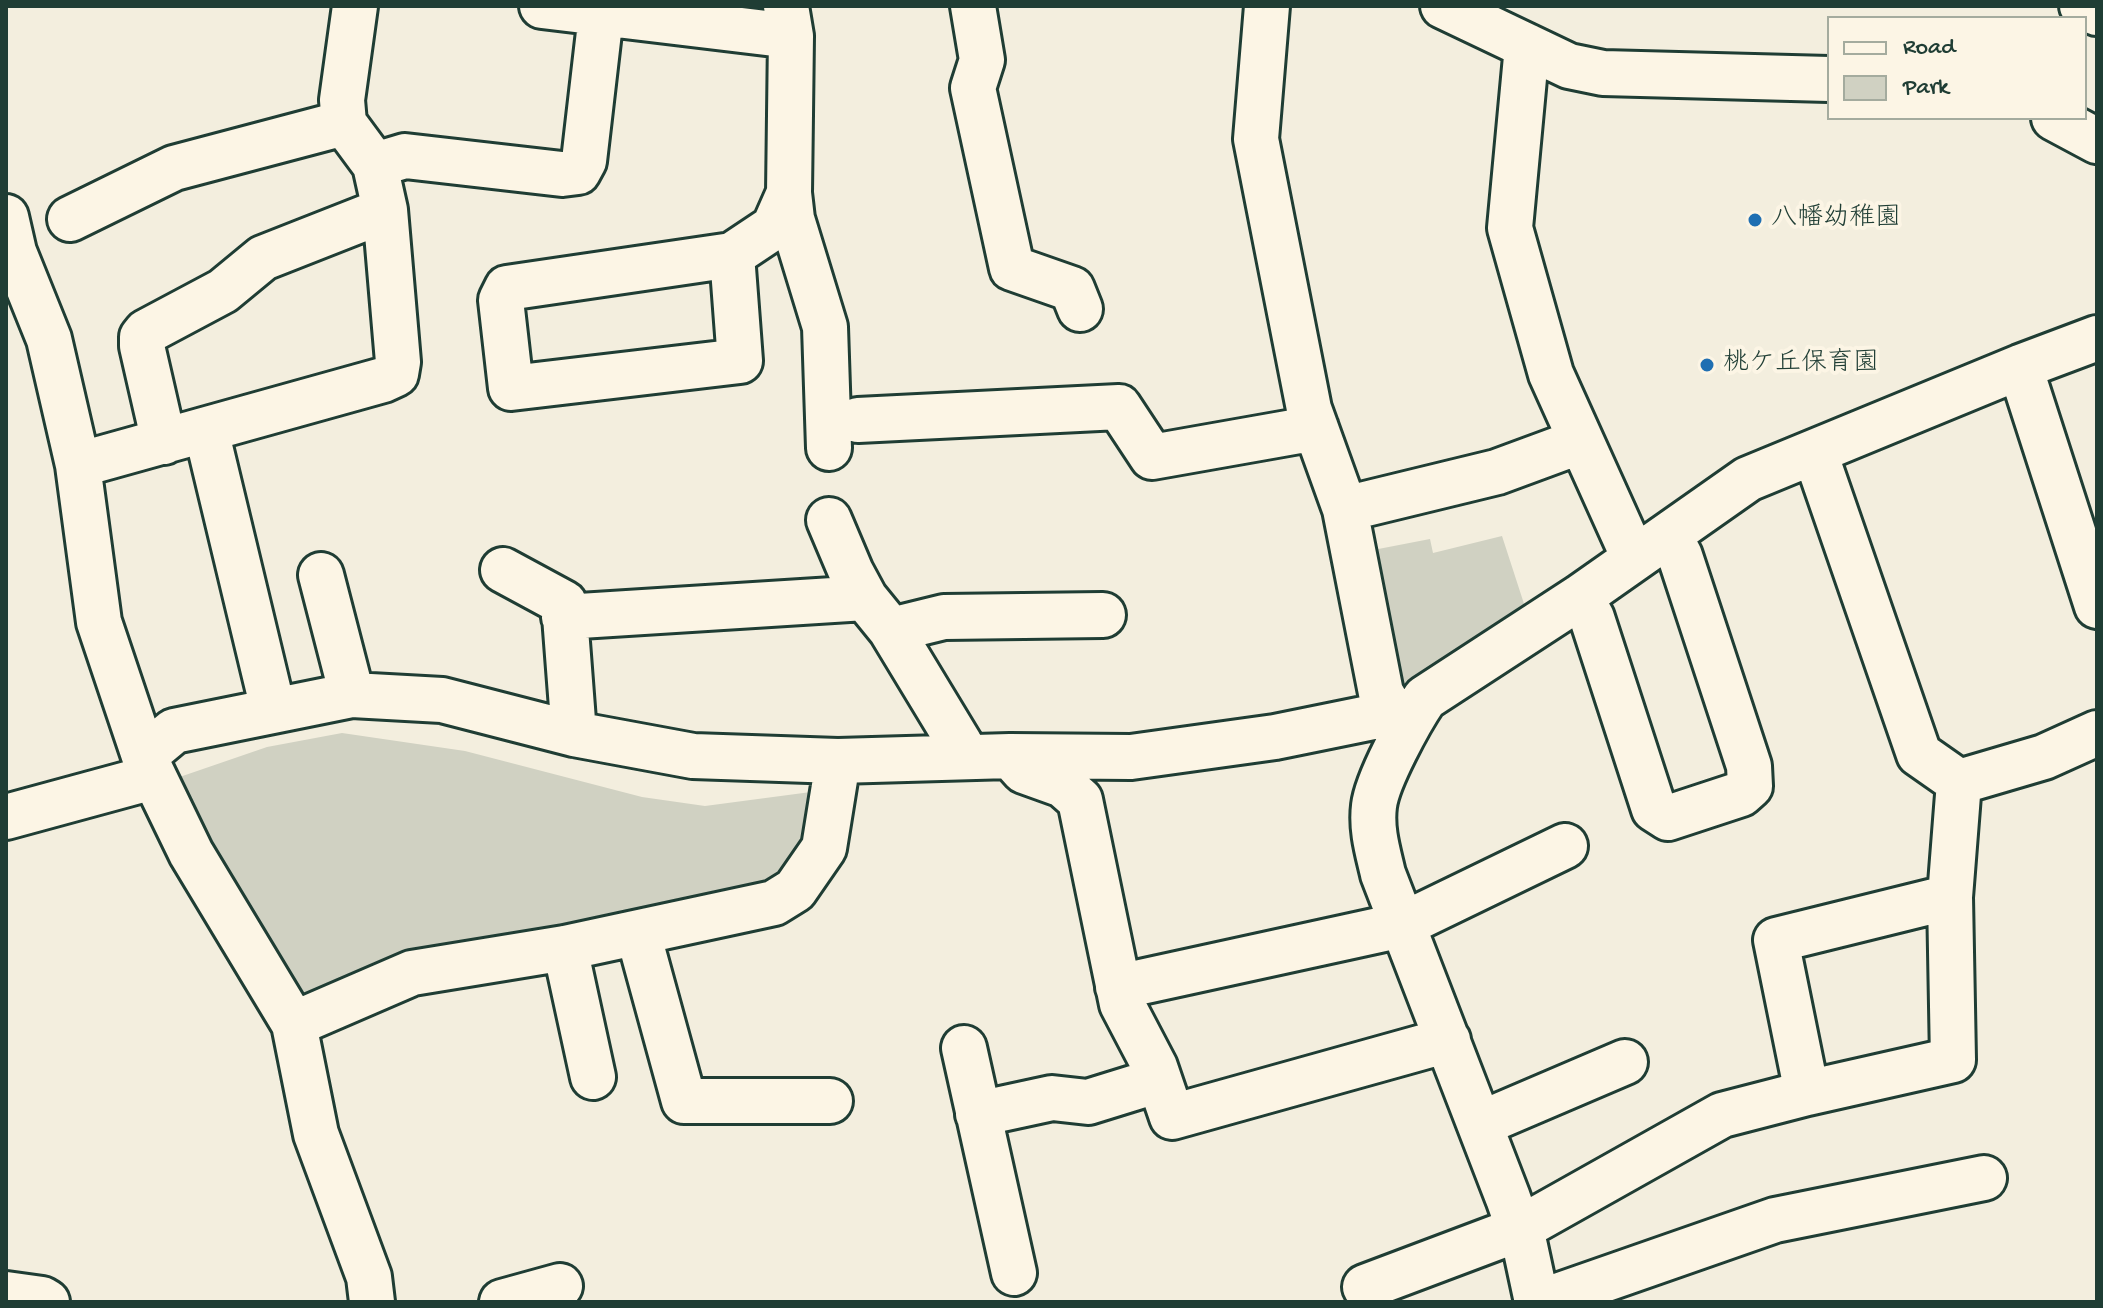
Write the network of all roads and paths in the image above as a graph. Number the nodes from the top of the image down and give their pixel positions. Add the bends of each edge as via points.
1 (355, 6) edge
2 (542, 6) edge
3 (973, 6) edge
4 (1267, 6) edge
5 (1443, 6) edge
6 (2082, 6) edge
7 (602, 10) edge
8 (2097, 13) edge
9 (789, 21) edge
10 (1527, 46) junction
11 (1827, 79) edge
12 (2058, 120) edge
13 (344, 123) junction
14 (2097, 141) edge
15 (375, 165) junction
16 (789, 193) junction
17 (385, 210) junction
18 (6, 217) edge
19 (70, 219) dead end
20 (732, 255) junction
21 (12, 268) edge
22 (1080, 309) dead end
23 (2097, 338) edge
24 (2020, 367) junction
25 (1316, 428) junction
26 (206, 430) junction
27 (1581, 441) junction
28 (164, 442) junction
29 (1815, 453) junction
30 (78, 465) junction
31 (1345, 509) junction
32 (829, 520) dead end
33 (1651, 547) junction
34 (503, 570) dead end
35 (321, 575) dead end
36 (1580, 597) junction
37 (2097, 606) edge
38 (878, 614) junction
39 (1103, 615) dead end
40 (564, 617) junction
41 (352, 695) junction
42 (273, 709) junction
43 (1402, 716) junction
44 (2097, 733) edge
45 (574, 734) junction
46 (1010, 756) junction
47 (962, 757) junction
48 (838, 761) junction
49 (148, 766) junction
50 (1959, 782) junction
51 (6, 815) edge
52 (1565, 846) dead end
53 (1950, 897) junction
54 (1402, 925) junction
55 (638, 933) junction
56 (565, 948) junction
57 (1118, 987) junction
58 (294, 1024) junction
59 (1448, 1040) junction
60 (964, 1048) dead end
61 (1625, 1062) dead end
62 (593, 1077) dead end
63 (1159, 1080) junction
64 (1807, 1093) junction
65 (830, 1101) dead end
66 (978, 1114) junction
67 (1480, 1124) junction
68 (1984, 1178) dead end
69 (1519, 1229) junction
70 (1014, 1273) dead end
71 (560, 1286) dead end
72 (1365, 1287) dead end
73 (6, 1294) edge
74 (47, 1302) edge
75 (372, 1302) edge
76 (502, 1302) edge
77 (1538, 1302) edge

1 - 13 street via 342,100
2 - 7 street
3 - 22 street via 982,60 973,88 1012,268 1072,289
4 - 25 street via 1256,139
5 - 10 street
6 - 8 street
7 - 9 street
7 - 15 street via 584,161 578,172 405,156
9 - 16 street
10 - 11 street via 1569,66 1603,73
10 - 27 street via 1510,228 1551,374
12 - 14 street
13 - 15 street
13 - 19 street via 174,168
15 - 17 street
16 - 20 street via 774,227
16 - 25 street via 825,327 844,434 1119,407 1152,457
17 - 26 street via 396,374
17 - 28 street via 263,258 223,291 146,332 142,346
18 - 21 street
20 - 20 street via 507,288 501,300 511,388 740,361
21 - 30 street via 49,339
23 - 24 street
24 - 29 street
24 - 37 street
25 - 31 street
26 - 28 street
26 - 42 street
27 - 31 street via 1497,472
27 - 33 street
28 - 30 street
29 - 33 street via 1748,479
29 - 50 street via 1919,754
30 - 49 street via 99,622
31 - 43 street via 1381,693
32 - 38 street via 851,572
33 - 36 street
33 - 36 street via 1680,556 1749,766 1750,786 1741,794 1668,818 1654,809 1592,618
34 - 40 street via 564,603
35 - 41 street
36 - 43 street
38 - 39 street
38 - 40 street
38 - 47 street via 960,744
40 - 45 street
41 - 42 street
41 - 45 street via 442,700
42 - 49 street via 174,731
43 - 46 street via 1131,757
43 - 54 street via 1374,804 1383,874
44 - 50 street via 2044,757
45 - 48 street via 693,756
46 - 47 street
46 - 57 street via 1024,771 1063,785 1080,800
47 - 48 street
48 - 55 street via 824,848 795,890 755,909
49 - 51 street
49 - 58 street via 191,853
50 - 53 street
52 - 54 street
53 - 64 street via 1953,1060
53 - 64 street via 1776,940
54 - 57 street
54 - 59 street
55 - 56 street
55 - 65 street via 684,1101
56 - 58 street via 412,973
56 - 62 street
57 - 63 street
58 - 75 street via 316,1134 369,1277
59 - 63 street via 1172,1117
59 - 67 street
60 - 66 street
61 - 67 street
63 - 66 street via 1088,1102 1052,1098
64 - 69 street via 1722,1115
66 - 70 street
67 - 69 street
68 - 77 street via 1775,1220
69 - 72 street
69 - 77 street
71 - 76 street
73 - 74 street

